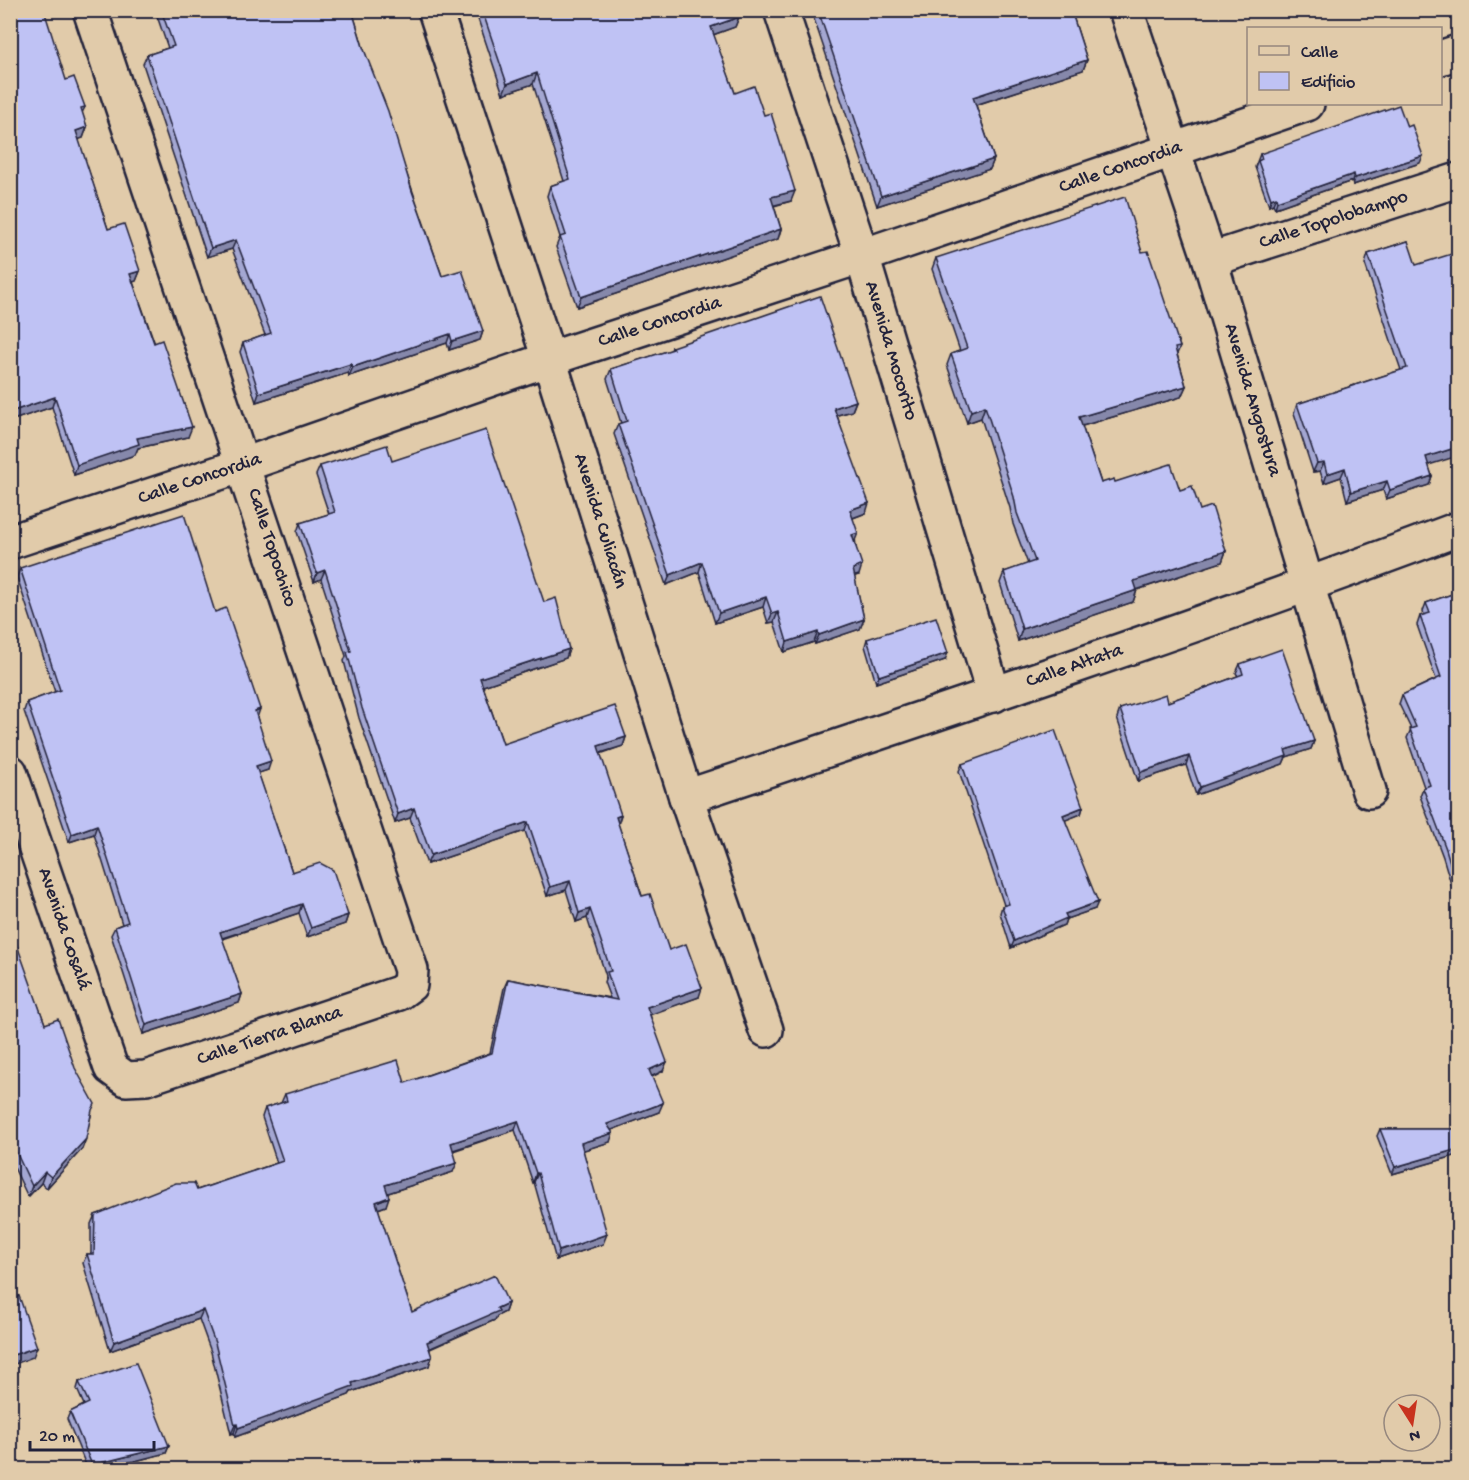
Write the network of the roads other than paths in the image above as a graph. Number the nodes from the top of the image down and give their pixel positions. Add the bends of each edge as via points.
1 (90, 10) edge
2 (435, 10) edge
3 (781, 10) edge
4 (1126, 10) edge
5 (1458, 52) edge
6 (1442, 57) edge
7 (1304, 105) edge
8 (1173, 149) junction
9 (1458, 180) edge
10 (862, 256) junction
11 (1210, 260) junction
12 (549, 359) junction
13 (243, 465) junction
14 (1458, 529) edge
15 (10, 542) edge
16 (1309, 585) junction
17 (994, 695) junction
18 (10, 772) edge
19 (1369, 791) dead end
20 (686, 798) junction
21 (410, 985) joint
22 (766, 1030) dead end
23 (126, 1079) joint

1 - 13 street, Calle Topochico
2 - 12 street, Avenida Culiacán
3 - 10 street, Avenida Mocorito
4 - 8 street, Avenida Angostura
5 - 6 street
7 - 8 street, Calle Concordia
8 - 10 street, Calle Concordia
8 - 11 street, Avenida Angostura
9 - 11 street, Calle Topolobampo
10 - 12 street, Calle Concordia
10 - 17 street, Avenida Mocorito
11 - 16 street, Avenida Angostura
12 - 13 street, Calle Concordia
12 - 20 street, Avenida Culiacán
13 - 15 street, Calle Concordia
13 - 21 street, Calle Topochico via 411,970
14 - 16 street, Calle Altata
16 - 17 street, Calle Altata
16 - 19 street, Avenida Angostura
17 - 20 street, Calle Altata
18 - 23 street, Avenida Cosalá via 111,1068
20 - 22 street, Avenida Culiacán
21 - 23 street, Calle Tierra Blanca via 399,993 146,1078

